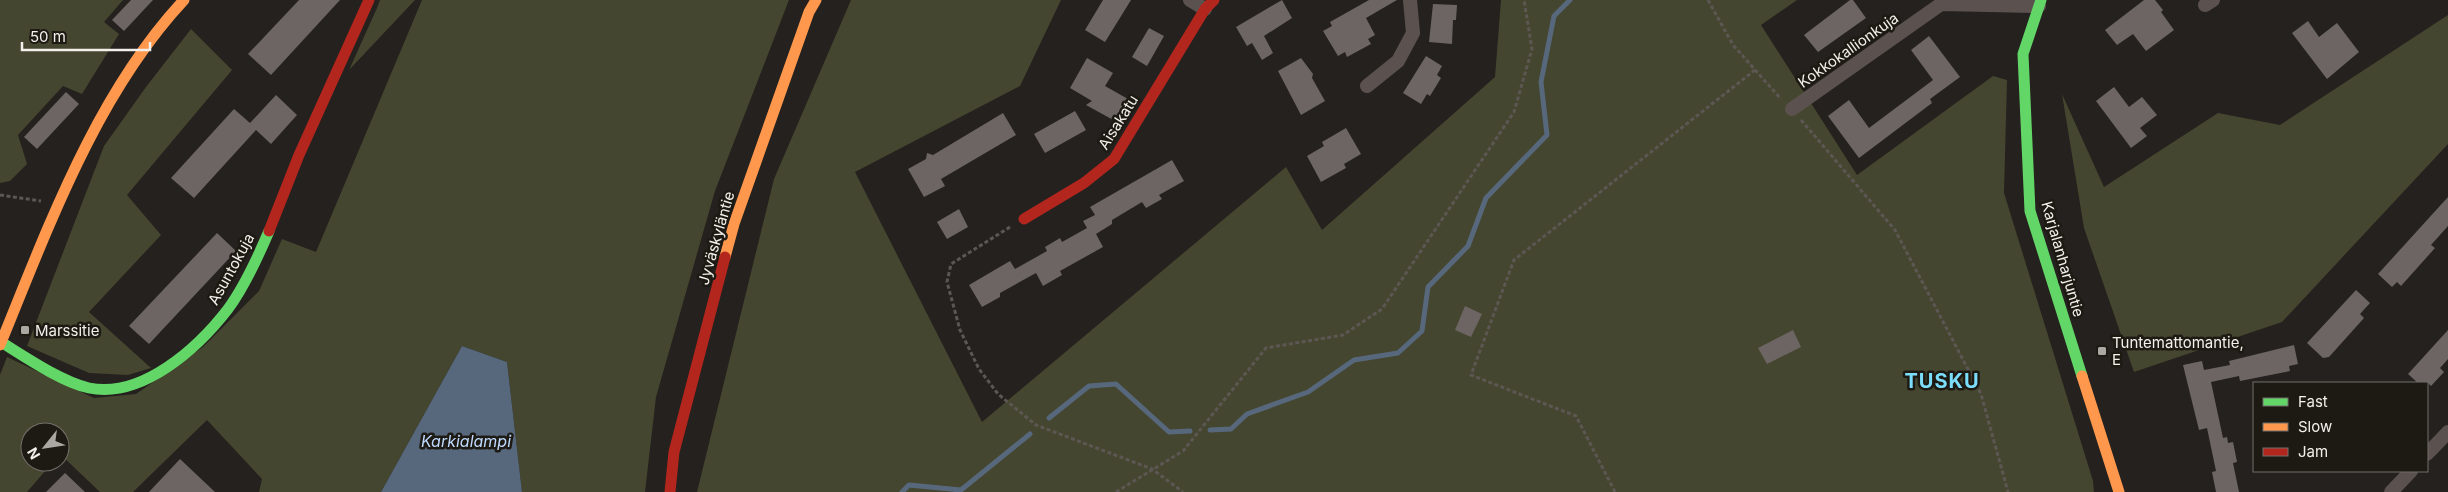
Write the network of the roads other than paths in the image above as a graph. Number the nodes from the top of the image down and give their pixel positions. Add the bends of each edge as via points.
1 (184, 0) edge
2 (369, 0) edge
3 (816, 0) edge
4 (1190, 0) edge
5 (1410, 0) edge
6 (2040, 3) edge
7 (1209, 4) edge
8 (1367, 86) dead end
9 (1792, 109) road end
10 (1024, 218) road end
11 (1, 344) edge
12 (2448, 432) edge
13 (2428, 453) edge
14 (2410, 472) edge
15 (670, 492) edge
16 (2119, 492) edge
17 (2391, 492) edge

1 - 11 main road via 166,18 121,81 58,204
2 - 11 main road, Asuntokuja via 256,258 229,308 196,345 151,378 126,388 89,388 42,368
3 - 15 main road, Jyväskyläntie via 734,224 674,452
4 - 7 street
5 - 8 street via 1413,32 1398,61
6 - 9 street, Kokkokallionkuja via 1941,4
6 - 16 main road, Karjalanharjuntie via 2023,54 2030,211
7 - 10 main road, Aisakatu via 1114,159 1084,183
12 - 13 street
14 - 17 street

